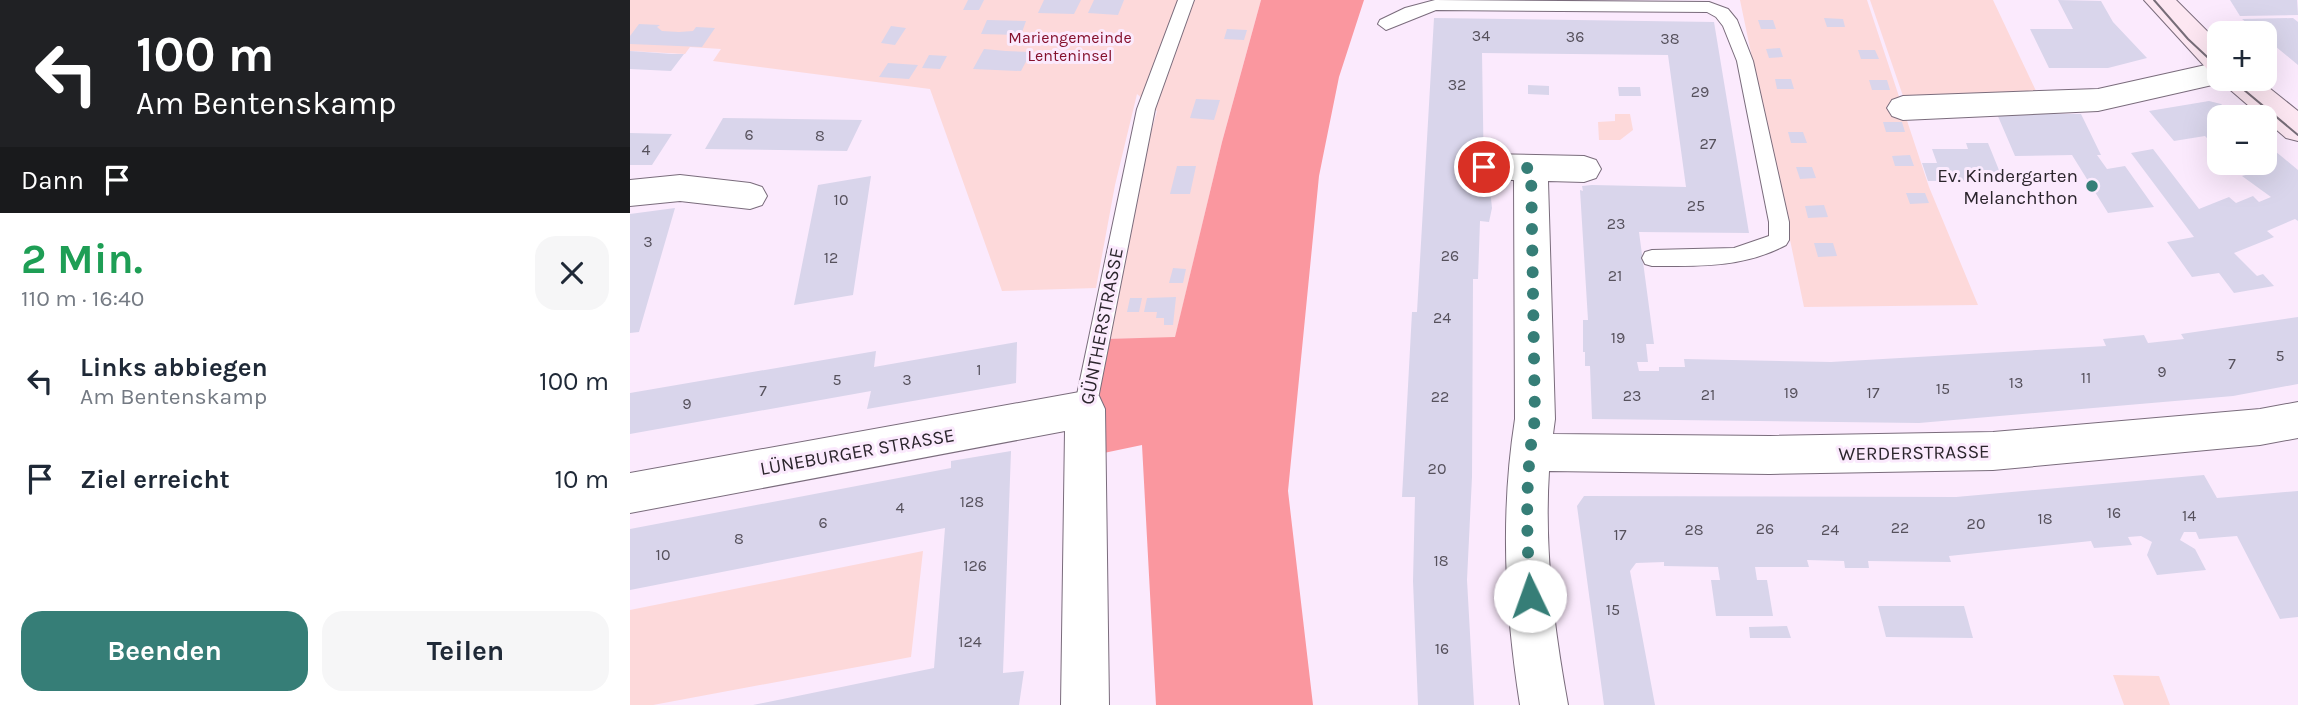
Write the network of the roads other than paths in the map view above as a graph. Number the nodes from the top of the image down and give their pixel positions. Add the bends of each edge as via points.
1 (1186, 0) edge
2 (2160, 0) edge
3 (1386, 24) dead end
4 (2207, 49) edge
5 (2207, 76) edge
6 (2258, 91) edge
7 (2285, 107) edge
8 (1903, 108) dead end
9 (2298, 129) edge
10 (1484, 167) dead end
11 (1531, 168) junction
12 (1584, 169) dead end
13 (630, 193) edge
14 (750, 196) dead end
15 (1652, 258) dead end
16 (1085, 409) junction
17 (2298, 420) edge
18 (1529, 452) junction
19 (630, 493) edge
20 (1085, 705) edge
21 (1544, 705) edge

1 - 16 lane, GÜNTHERSTRASSE via 1146,109
2 - 4 main road
3 - 15 lane via 1436,5 1709,8 1721,13 1731,24 1745,61 1779,240 1748,253
5 - 8 street via 2098,100
6 - 7 main road
7 - 9 main road
10 - 11 street
11 - 12 street
11 - 18 street via 1535,419
13 - 14 street via 680,188
16 - 19 street, LÜNEBURGER STRASSE
16 - 20 street, GÜNTHERSTRASSE
17 - 18 street, WERDERSTRASSE via 1993,451 1770,455
18 - 21 street via 1526,519 1532,622

